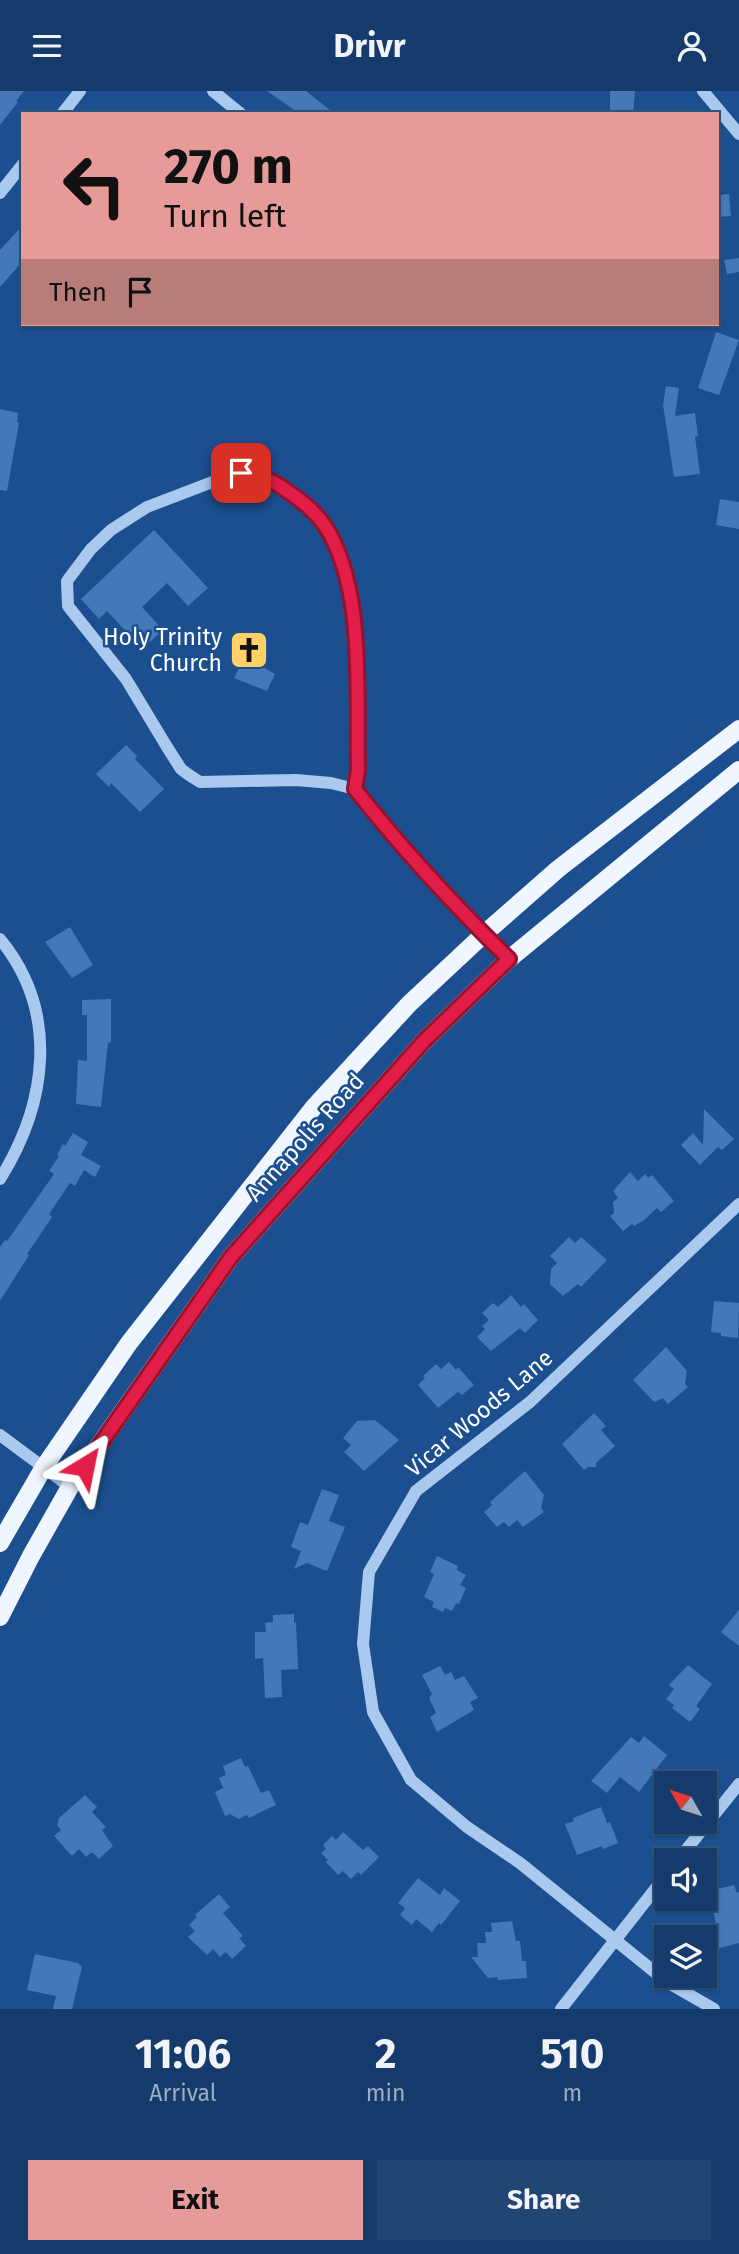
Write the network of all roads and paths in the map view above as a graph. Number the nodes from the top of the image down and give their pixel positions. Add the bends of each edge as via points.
1 (80, 91) edge
2 (212, 91) edge
3 (703, 91) edge
4 (64, 112) edge
5 (238, 112) edge
6 (716, 112) edge
7 (720, 118) edge
8 (739, 134) edge
9 (21, 167) edge
10 (0, 193) edge
11 (739, 729) edge
12 (739, 770) edge
13 (355, 789) junction
14 (484, 934) junction
15 (0, 939) edge
16 (509, 959) junction
17 (0, 1179) edge
18 (738, 1206) edge
19 (0, 1435) edge
20 (44, 1468) junction
21 (70, 1487) junction
22 (0, 1542) edge
23 (0, 1617) edge
24 (739, 1784) edge
25 (688, 1848) edge
26 (654, 1890) edge
27 (613, 1941) junction
28 (561, 2009) edge
29 (714, 2009) edge

1 - 4 street
2 - 5 street
3 - 6 street
7 - 8 street
9 - 10 street
11 - 14 main road, Annapolis Road via 558,869
12 - 16 main road, Annapolis Road
13 - 13 street via 352,612 332,541 306,504 270,480 241,473 147,507 91,549 68,580 68,605 126,679 181,769 200,782 296,780
13 - 14 street
14 - 16 street
14 - 20 main road, Annapolis Road via 409,1004 314,1107 129,1343
15 - 17 street via 30,992 41,1051 29,1121
16 - 21 main road, Annapolis Road via 424,1041 231,1257
18 - 27 street, Vicar Woods Lane via 530,1402 416,1491 369,1572 363,1644 373,1712 411,1780
19 - 20 street
20 - 21 street
20 - 22 main road, Annapolis Road
21 - 23 main road, Annapolis Road
24 - 25 street
26 - 27 street
27 - 28 street
27 - 29 street, Vicar Woods Lane via 667,1982

